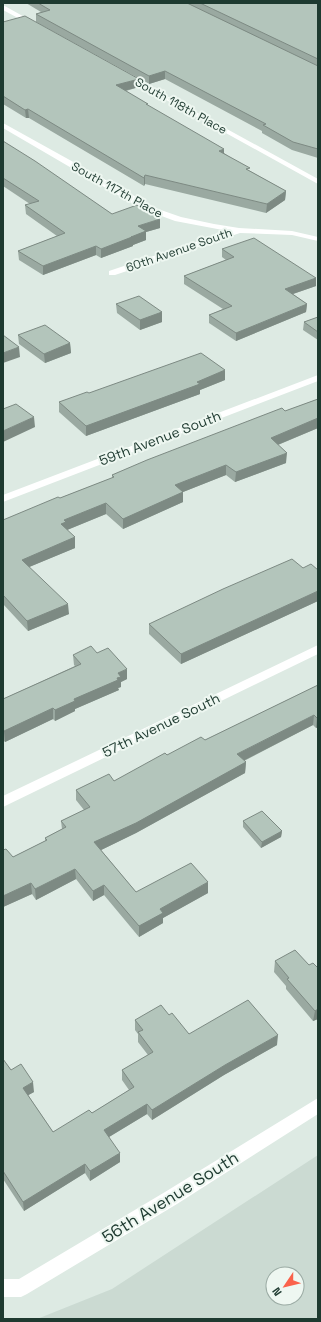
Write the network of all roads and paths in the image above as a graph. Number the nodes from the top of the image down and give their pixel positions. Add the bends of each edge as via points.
1 (3, 7) edge
2 (44, 30) edge
3 (119, 72) edge
4 (5, 128) edge
5 (318, 182) edge
6 (239, 230) junction
7 (318, 239) edge
8 (112, 273) dead end
9 (318, 378) edge
10 (3, 499) edge
11 (318, 649) edge
12 (3, 802) edge
13 (318, 1105) edge
14 (3, 1288) edge

1 - 2 street
3 - 5 street, South 118th Place
4 - 6 street, South 117th Place via 165,216 195,224
6 - 7 street, 60th Avenue South via 292,233
6 - 8 street, 60th Avenue South
9 - 10 street, 59th Avenue South
11 - 12 street, 57th Avenue South
13 - 14 street, 56th Avenue South via 171,1198 21,1288

